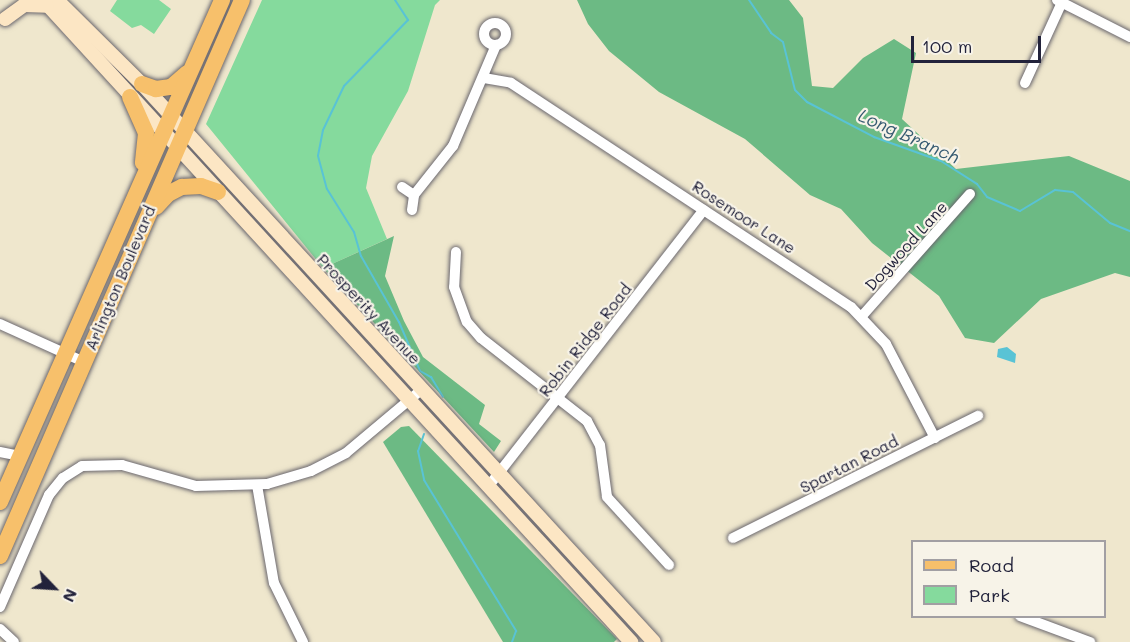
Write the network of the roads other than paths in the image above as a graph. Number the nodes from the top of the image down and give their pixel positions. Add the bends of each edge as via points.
1 (11, 0) edge
2 (222, 0) edge
3 (242, 0) edge
4 (1061, 1) edge
5 (49, 2) edge
6 (2, 23) edge
7 (1130, 37) edge
8 (496, 45) dead end
9 (196, 60) junction
10 (484, 78) junction
11 (1025, 83) dead end
12 (142, 84) junction
13 (130, 97) junction
14 (170, 117) junction
15 (184, 132) junction
16 (163, 133) junction
17 (177, 148) junction
18 (140, 185) junction
19 (402, 187) dead end
20 (218, 192) junction
21 (970, 194) dead end
22 (414, 195) junction
23 (412, 210) dead end
24 (705, 210) junction
25 (138, 236) junction
26 (456, 252) dead end
27 (862, 316) junction
28 (0, 324) edge
29 (66, 354) junction
30 (84, 362) junction
31 (421, 390) junction
32 (558, 398) junction
33 (409, 401) junction
34 (978, 416) dead end
35 (935, 438) junction
36 (0, 452) edge
37 (20, 456) junction
38 (500, 475) junction
39 (257, 485) junction
40 (488, 487) junction
41 (0, 502) edge
42 (733, 538) dead end
43 (0, 556) edge
44 (669, 565) dead end
45 (0, 607) edge
46 (1025, 618) edge
47 (0, 629) edge
48 (14, 642) edge
49 (303, 642) edge
50 (631, 642) edge
51 (654, 642) edge
52 (1090, 642) edge

1 - 6 main road
2 - 9 main road, Arlington Boulevard
3 - 15 main road, Arlington Boulevard
4 - 7 street
4 - 11 street
5 - 6 main road via 27,4
5 - 12 main road, Prosperity Avenue
5 - 13 main road, Prosperity Avenue
8 - 10 street
9 - 12 main road via 171,87 156,89
9 - 14 main road, Arlington Boulevard
10 - 22 street via 453,146
10 - 24 street, Rosemoor Lane via 511,83
12 - 14 main road, Prosperity Avenue
13 - 16 main road, Prosperity Avenue
13 - 18 main road via 146,133
14 - 15 main road, Prosperity Avenue
14 - 16 main road, Arlington Boulevard
15 - 17 main road, Arlington Boulevard
15 - 31 main road, Prosperity Avenue
16 - 17 main road, Prosperity Avenue
16 - 18 main road, Arlington Boulevard
17 - 20 main road, Prosperity Avenue
17 - 25 main road, Arlington Boulevard
18 - 29 main road, Arlington Boulevard
19 - 22 street
20 - 25 main road via 197,186 172,190
20 - 33 main road, Prosperity Avenue
21 - 27 street, Dogwood Lane
22 - 23 street
24 - 27 street, Rosemoor Lane
24 - 32 street, Robin Ridge Road
25 - 30 main road, Arlington Boulevard
26 - 32 street via 454,287 467,322 481,338
27 - 35 street, Rosemoor Lane via 899,364
28 - 29 street
29 - 30 street
29 - 37 main road, Arlington Boulevard
30 - 43 main road, Arlington Boulevard
31 - 33 street
31 - 38 main road, Prosperity Avenue
32 - 38 street, Robin Ridge Road
32 - 44 street via 595,432 607,497
33 - 39 street via 368,438 335,459 295,477
33 - 40 main road, Prosperity Avenue
34 - 35 street, Spartan Road
35 - 42 street, Spartan Road
36 - 37 street
37 - 41 main road, Arlington Boulevard
38 - 40 street, Robin Ridge Road
38 - 51 main road, Prosperity Avenue
39 - 45 street via 196,486 110,463 82,466 63,478 49,495
39 - 49 street via 274,583
40 - 50 main road, Prosperity Avenue
46 - 52 street
47 - 48 street

